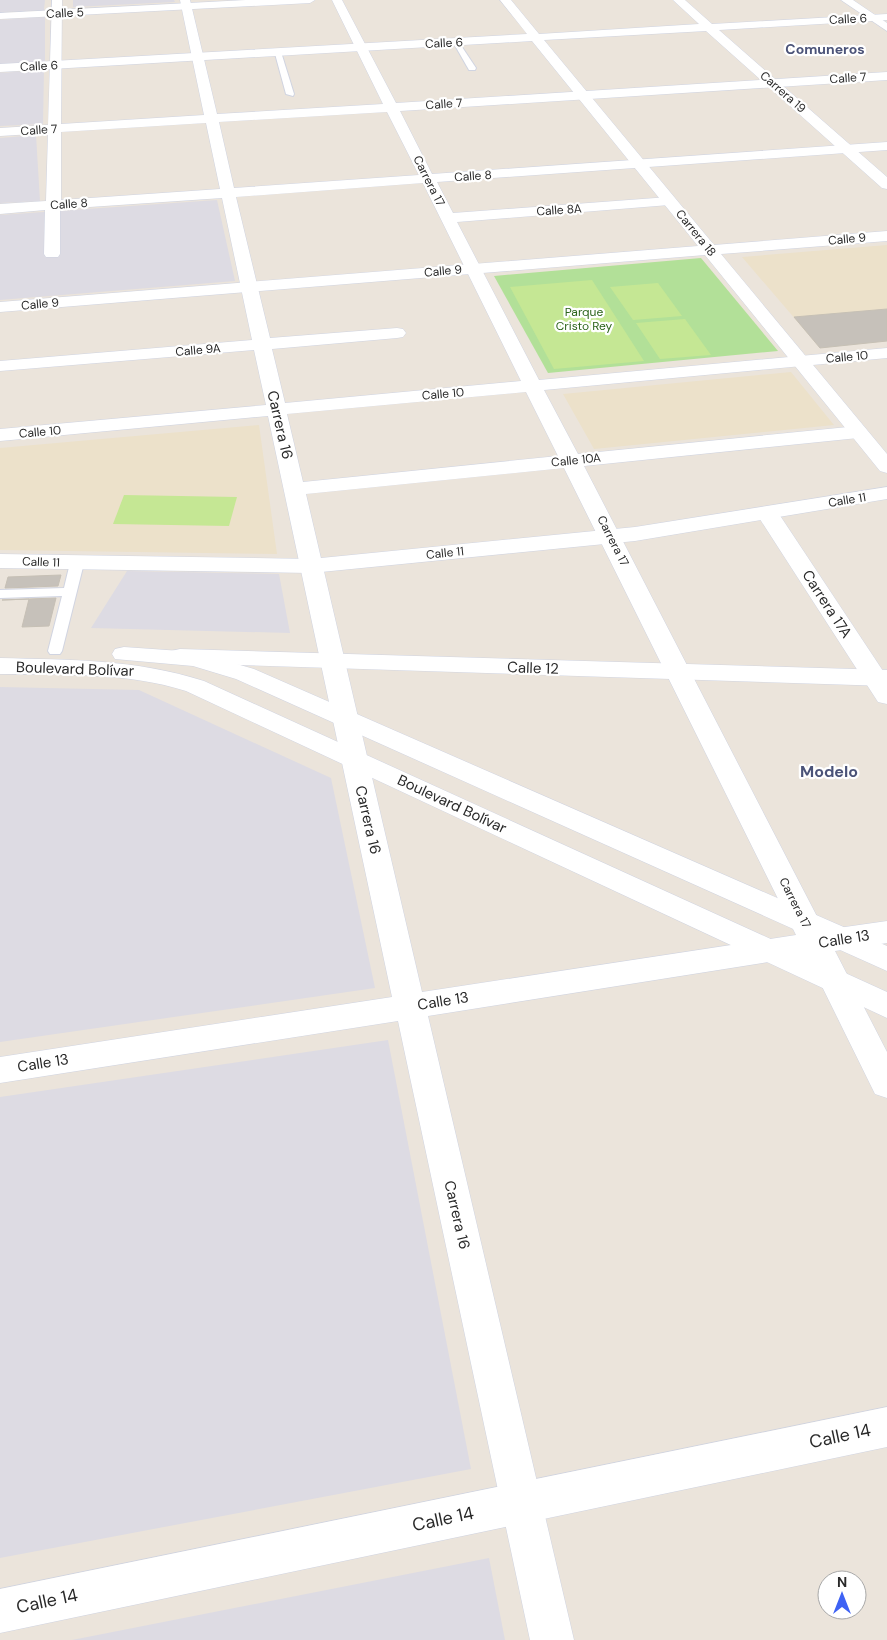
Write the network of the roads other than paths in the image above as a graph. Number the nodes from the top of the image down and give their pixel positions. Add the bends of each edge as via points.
1 (310, 0) edge
2 (337, 0) edge
3 (505, 0) edge
4 (678, 0) edge
5 (846, 0) edge
6 (185, 3) edge
7 (56, 7) edge
8 (0, 16) edge
9 (887, 17) edge
10 (872, 18) junction
11 (709, 28) junction
12 (887, 28) edge
13 (536, 38) junction
14 (456, 42) junction
15 (361, 48) junction
16 (277, 52) junction
17 (197, 57) junction
18 (56, 65) junction
19 (0, 68) edge
20 (472, 68) dead end
21 (887, 76) edge
22 (772, 83) junction
23 (290, 94) dead end
24 (583, 95) junction
25 (392, 107) junction
26 (211, 119) junction
27 (54, 129) junction
28 (0, 132) edge
29 (887, 146) edge
30 (847, 149) junction
31 (639, 164) junction
32 (428, 179) junction
33 (887, 184) edge
34 (228, 193) junction
35 (670, 201) junction
36 (53, 206) junction
37 (0, 209) edge
38 (448, 218) junction
39 (887, 236) edge
40 (709, 250) junction
41 (52, 254) dead end
42 (474, 269) junction
43 (249, 287) junction
44 (0, 307) edge
45 (397, 333) dead end
46 (262, 344) junction
47 (887, 354) edge
48 (801, 361) junction
49 (0, 366) edge
50 (534, 386) junction
51 (276, 410) junction
52 (858, 432) junction
53 (0, 435) edge
54 (572, 461) junction
55 (887, 467) edge
56 (294, 489) junction
57 (887, 493) edge
58 (767, 512) junction
59 (611, 537) junction
60 (0, 561) edge
61 (77, 563) junction
62 (311, 566) junction
63 (70, 592) junction
64 (0, 594) edge
65 (0, 649) edge
66 (55, 651) junction
67 (180, 656) junction
68 (333, 661) junction
69 (0, 666) edge
70 (679, 673) junction
71 (883, 684) edge
72 (345, 719) junction
73 (354, 760) junction
74 (887, 932) edge
75 (821, 935) junction
76 (768, 950) junction
77 (887, 959) edge
78 (835, 982) junction
79 (410, 1006) junction
80 (887, 1006) edge
81 (0, 1070) edge
82 (887, 1084) edge
83 (887, 1427) edge
84 (521, 1502) junction
85 (0, 1611) edge
86 (552, 1640) edge

1 - 6 street, Calle 5
2 - 15 street, Carrera 17
3 - 13 street, Carrera 18
4 - 11 street, Carrera 19
5 - 10 street
6 - 7 street, Calle 5
6 - 17 street, Carrera 16
7 - 8 street, Calle 5
7 - 18 street
9 - 10 street, Calle 6
10 - 11 street, Calle 6
10 - 12 street
11 - 13 street, Calle 6
11 - 22 street, Carrera 19
13 - 14 street, Calle 6
13 - 24 street, Carrera 18
14 - 15 street, Calle 6
14 - 20 lane
15 - 16 street, Calle 6
15 - 25 street, Carrera 17
16 - 17 street, Calle 6
16 - 23 lane
17 - 18 street, Calle 6
17 - 26 street, Carrera 16
18 - 19 street, Calle 6
18 - 27 street
21 - 22 street, Calle 7
22 - 24 street, Calle 7
22 - 30 street, Carrera 19
24 - 25 street, Calle 7
24 - 31 street, Carrera 18
25 - 26 street, Calle 7
25 - 32 street, Carrera 17
26 - 27 street, Calle 7
26 - 34 street, Carrera 16
27 - 28 street, Calle 7
27 - 36 street
29 - 30 street, Calle 8
30 - 31 street, Calle 8
30 - 33 street, Carrera 19
31 - 32 street, Calle 8
31 - 35 street, Carrera 18
32 - 34 street, Calle 8
32 - 38 street, Carrera 17
34 - 36 street, Calle 8
34 - 43 street, Carrera 16
35 - 38 street, Calle 8A
35 - 40 street, Carrera 18
36 - 37 street, Calle 8
36 - 41 street
38 - 42 street, Carrera 17
39 - 40 street, Calle 9
40 - 42 street, Calle 9
40 - 48 street, Carrera 18
42 - 43 street, Calle 9
42 - 50 street, Carrera 17
43 - 44 street, Calle 9
43 - 46 street, Carrera 16
45 - 46 street, Calle 9A
46 - 49 street, Calle 9A
46 - 51 street, Carrera 16
47 - 48 street, Calle 10
48 - 50 street, Calle 10
48 - 52 street, Carrera 18
50 - 51 street, Calle 10
50 - 54 street, Carrera 17
51 - 53 street, Calle 10
51 - 56 street, Carrera 16
52 - 54 street, Calle 10A
52 - 55 street, Carrera 18
54 - 56 street, Calle 10A
54 - 59 street, Carrera 17
56 - 62 street, Carrera 16
57 - 58 street, Calle 11
58 - 59 street, Calle 11
58 - 71 street, Carrera 17A
59 - 62 street, Calle 11
59 - 70 street, Carrera 17
60 - 61 street, Calle 11
61 - 62 street, Calle 11
61 - 63 lane
62 - 68 street, Carrera 16
63 - 64 lane
63 - 66 lane
65 - 66 street, Boulevard Bolívar
66 - 67 street, Boulevard Bolívar
67 - 68 street, Calle 12
67 - 72 street, Boulevard Bolívar via 245,674
68 - 70 street, Calle 12
68 - 72 street, Carrera 16
69 - 73 street, Boulevard Bolívar via 132,671 174,678
70 - 71 street, Calle 12
70 - 75 street, Carrera 17
72 - 73 street, Carrera 16
72 - 75 street, Boulevard Bolívar
73 - 76 street, Boulevard Bolívar
73 - 79 street, Carrera 16
74 - 75 street, Calle 13
75 - 76 street, Calle 13
75 - 77 street, Boulevard Bolívar
75 - 78 street, Carrera 17
76 - 78 street, Boulevard Bolívar
76 - 79 street, Calle 13
78 - 80 street, Boulevard Bolívar
78 - 82 street, Carrera 17
79 - 81 street, Calle 13
79 - 84 street, Carrera 16
83 - 84 street, Calle 14
84 - 85 street, Calle 14
84 - 86 street, Carrera 16

